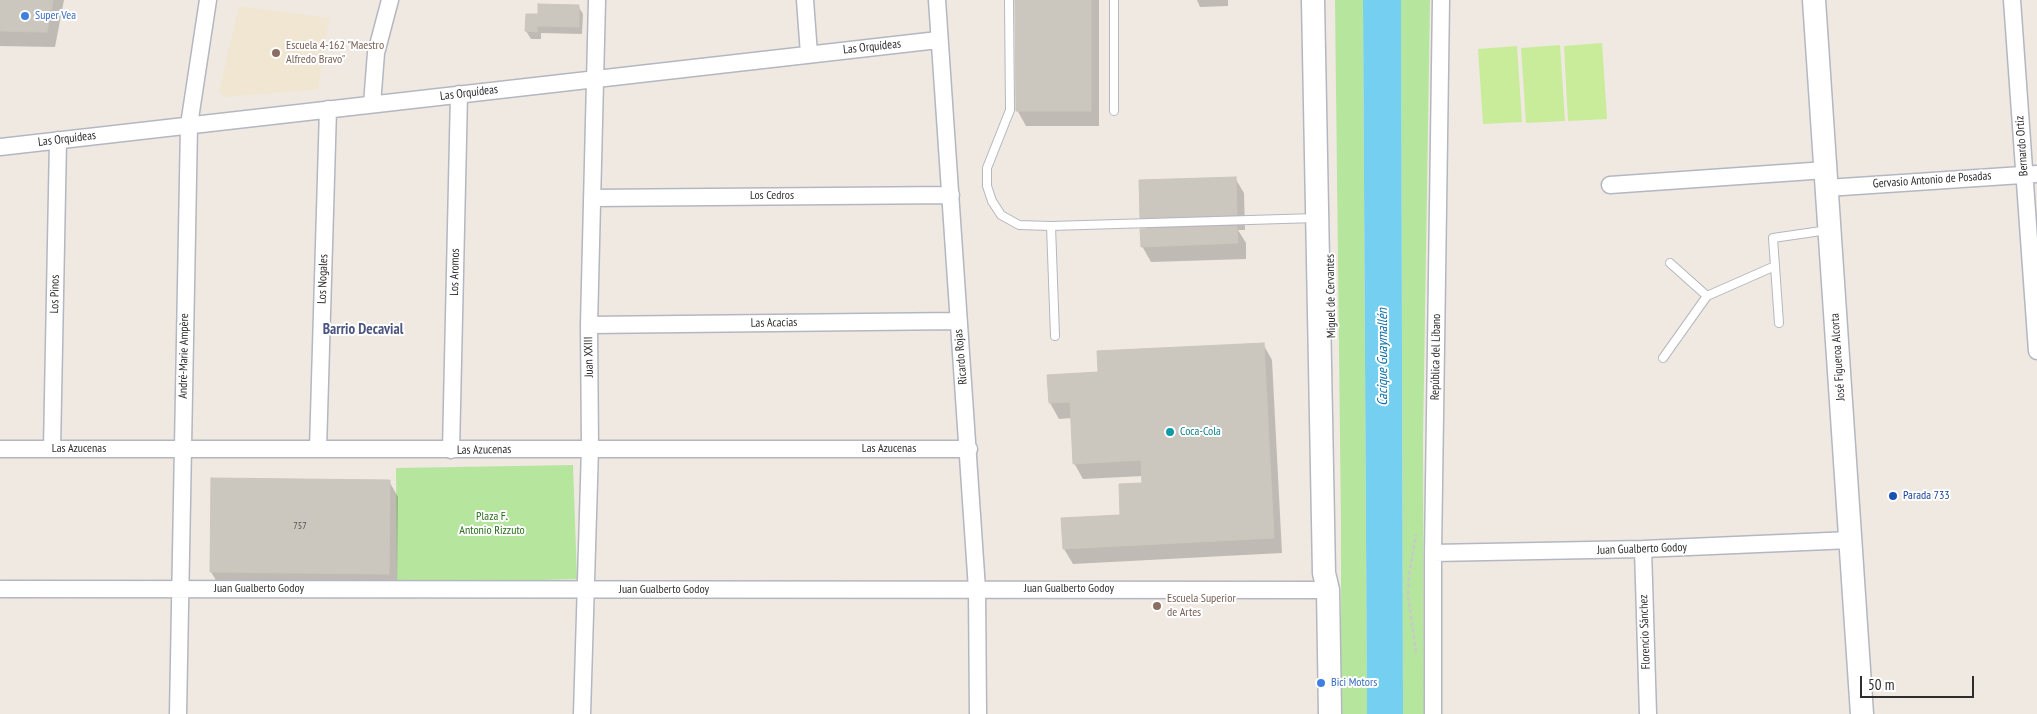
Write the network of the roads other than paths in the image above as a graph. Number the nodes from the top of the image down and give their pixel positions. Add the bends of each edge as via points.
1 (208, 0) edge
2 (390, 0) edge
3 (597, 0) edge
4 (805, 0) edge
5 (936, 0) edge
6 (1010, 0) edge
7 (1114, 0) edge
8 (1313, 0) edge
9 (1326, 0) edge
10 (1440, 0) edge
11 (1814, 0) edge
12 (2012, 0) edge
13 (938, 40) junction
14 (809, 54) junction
15 (596, 79) junction
16 (459, 94) junction
17 (372, 104) junction
18 (328, 109) junction
19 (1114, 111) dead end
20 (188, 125) junction
21 (58, 140) junction
22 (0, 147) edge
23 (2031, 174) edge
24 (1826, 179) junction
25 (1610, 185) dead end
26 (951, 195) junction
27 (592, 198) junction
28 (1318, 218) junction
29 (1051, 226) junction
30 (1830, 230) junction
31 (1670, 262) dead end
32 (1775, 266) junction
33 (1707, 296) junction
34 (958, 321) junction
35 (1779, 323) dead end
36 (589, 325) junction
37 (1055, 336) dead end
38 (2037, 351) edge
39 (1662, 358) dead end
40 (590, 448) junction
41 (0, 449) edge
42 (52, 449) junction
43 (182, 449) junction
44 (318, 449) junction
45 (969, 449) junction
46 (451, 450) junction
47 (1851, 540) junction
48 (1642, 549) junction
49 (1433, 553) junction
50 (0, 589) edge
51 (180, 589) junction
52 (977, 589) junction
53 (1328, 590) junction
54 (586, 591) junction
55 (178, 714) edge
56 (582, 714) edge
57 (978, 714) edge
58 (1330, 714) edge
59 (1433, 714) edge
60 (1648, 714) edge
61 (1862, 714) edge

1 - 20 street, André-Marie Ampère
2 - 17 street via 376,53
3 - 15 street, Juan XXIII
4 - 14 street
5 - 13 street, Ricardo Rojas
6 - 29 lane via 1010,110 987,168 987,186 1001,215 1018,225
7 - 19 lane
8 - 28 main road, Miguel de Cervantes
9 - 53 main road, Miguel de Cervantes via 1334,573
10 - 49 street, República del Líbano
11 - 24 main road, José Figueroa Alcorta
12 - 23 street, Bernardo Ortiz
13 - 14 street, Las Orquídeas
13 - 26 street, Ricardo Rojas
14 - 15 street, Las Orquídeas
15 - 16 street, Las Orquídeas
15 - 27 street, Juan XXIII
16 - 17 street, Las Orquídeas
16 - 46 street, Los Aromos
17 - 18 street, Las Orquídeas
18 - 20 street, Las Orquídeas
18 - 44 street, Los Nogales
20 - 21 street, Las Orquídeas
20 - 43 street, André-Marie Ampère
21 - 22 street, Las Orquídeas
21 - 42 street, Los Pinos
23 - 24 street, Gervasio Antonio de Posadas
23 - 38 street, Bernardo Ortiz
24 - 25 street, Gervasio Antonio de Posadas
24 - 30 main road, José Figueroa Alcorta
26 - 27 street, Los Cedros
26 - 34 street, Ricardo Rojas
27 - 36 street, Juan XXIII
28 - 29 lane
28 - 53 main road, Miguel de Cervantes via 1324,573
29 - 37 lane
30 - 32 lane via 1773,238
30 - 47 main road, José Figueroa Alcorta
31 - 33 lane
32 - 33 lane
32 - 35 lane
33 - 39 lane
34 - 36 street, Las Acacias
34 - 45 street, Ricardo Rojas
36 - 40 street, Juan XXIII
40 - 45 street, Las Azucenas
40 - 46 street, Las Azucenas
40 - 54 street, Juan XXIII
41 - 42 street, Las Azucenas
42 - 43 street, Las Azucenas
43 - 44 street, Las Azucenas
43 - 51 street, André-Marie Ampère
44 - 46 street, Las Azucenas
45 - 52 street, Ricardo Rojas
47 - 48 street, Juan Gualberto Godoy
47 - 61 main road, José Figueroa Alcorta
48 - 49 street, Juan Gualberto Godoy
48 - 60 street, Florencio Sánchez
49 - 59 street, República del Líbano
50 - 51 street, Juan Gualberto Godoy
51 - 54 street, Juan Gualberto Godoy
51 - 55 street, André-Marie Ampère
52 - 53 street, Juan Gualberto Godoy
52 - 54 street, Juan Gualberto Godoy
52 - 57 street, Ricardo Rojas
53 - 58 main road, Miguel de Cervantes
54 - 56 street, Juan XXIII

